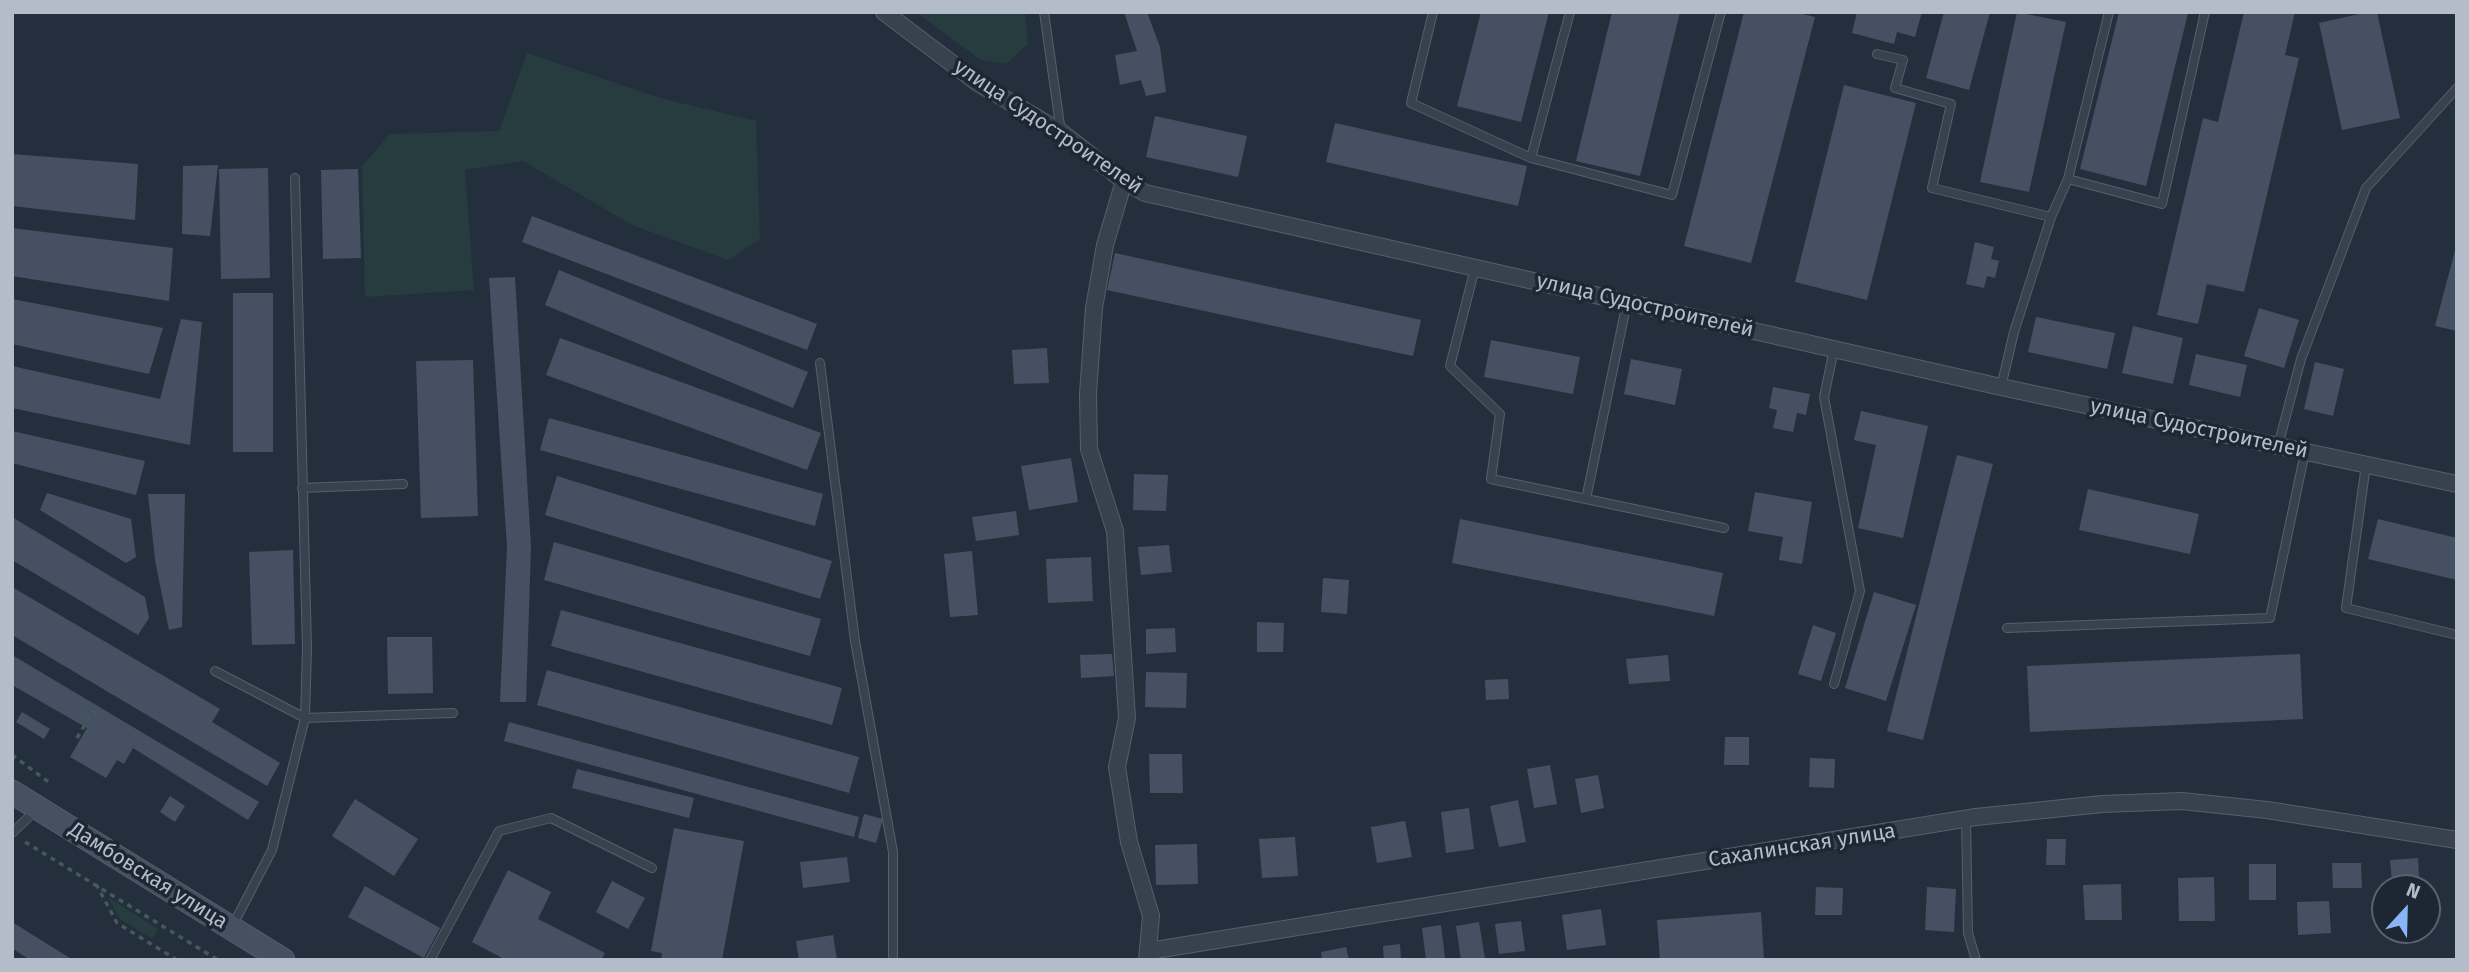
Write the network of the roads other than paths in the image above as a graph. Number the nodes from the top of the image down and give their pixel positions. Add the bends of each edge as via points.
1 (884, 12) edge
2 (1044, 12) edge
3 (1433, 12) edge
4 (1570, 12) edge
5 (1721, 12) edge
6 (2109, 12) edge
7 (2205, 12) edge
8 (1877, 54) dead end
9 (2457, 88) edge
10 (1061, 132) junction
11 (1531, 158) junction
12 (295, 178) dead end
13 (2068, 179) junction
14 (1124, 181) junction
15 (2051, 217) junction
16 (1475, 268) junction
17 (1627, 302) junction
18 (1834, 349) junction
19 (820, 363) dead end
20 (2001, 387) junction
21 (2278, 446) junction
22 (2305, 452) junction
23 (2366, 465) junction
24 (403, 484) dead end
25 (2457, 484) edge
26 (302, 488) junction
27 (1586, 499) junction
28 (1724, 528) dead end
29 (2007, 628) dead end
30 (2457, 635) edge
31 (215, 671) dead end
32 (1834, 684) dead end
33 (453, 713) dead end
34 (305, 718) junction
35 (12, 792) edge
36 (38, 808) junction
37 (1966, 819) junction
38 (12, 833) edge
39 (2457, 840) edge
40 (652, 868) dead end
41 (232, 928) junction
42 (1148, 955) edge
43 (283, 960) edge
44 (430, 960) edge
45 (893, 960) edge
46 (1976, 960) edge

1 - 10 street, улица Судостроителей via 978,83
2 - 10 lane
3 - 11 lane via 1411,103
4 - 11 lane
5 - 11 lane via 1672,195
6 - 13 lane
7 - 13 lane via 2162,204
8 - 15 lane via 1903,60 1895,88 1951,104 1932,188
9 - 21 lane via 2366,188 2301,359
10 - 14 street, улица Судостроителей
12 - 26 lane
13 - 15 lane
14 - 16 street, улица Судостроителей via 1145,193
14 - 42 street via 1105,245 1094,308 1089,449 1115,531 1127,718 1117,767 1129,842 1151,916
15 - 20 lane
16 - 17 street, улица Судостроителей
16 - 27 lane via 1450,366 1500,414 1491,479
17 - 18 street, улица Судостроителей
17 - 27 lane
18 - 20 street, улица Судостроителей
18 - 32 lane via 1824,397 1860,592
19 - 45 lane via 855,640 893,852
20 - 21 street, улица Судостроителей
21 - 22 street, улица Судостроителей
22 - 23 street, улица Судостроителей
22 - 29 lane via 2270,618
23 - 25 street, улица Судостроителей
23 - 30 lane via 2346,608
24 - 26 lane
26 - 34 lane
27 - 28 lane
31 - 34 lane
33 - 34 lane
34 - 41 lane via 272,850
35 - 36 main road, Дамбовская улица
36 - 38 lane
36 - 41 main road, Дамбовская улица
37 - 39 street, Сахалинская улица via 2102,804 2182,801
37 - 42 street, Сахалинская улица
37 - 46 lane via 1968,933
40 - 44 lane via 551,818 499,831
41 - 43 main road, Дамбовская улица

